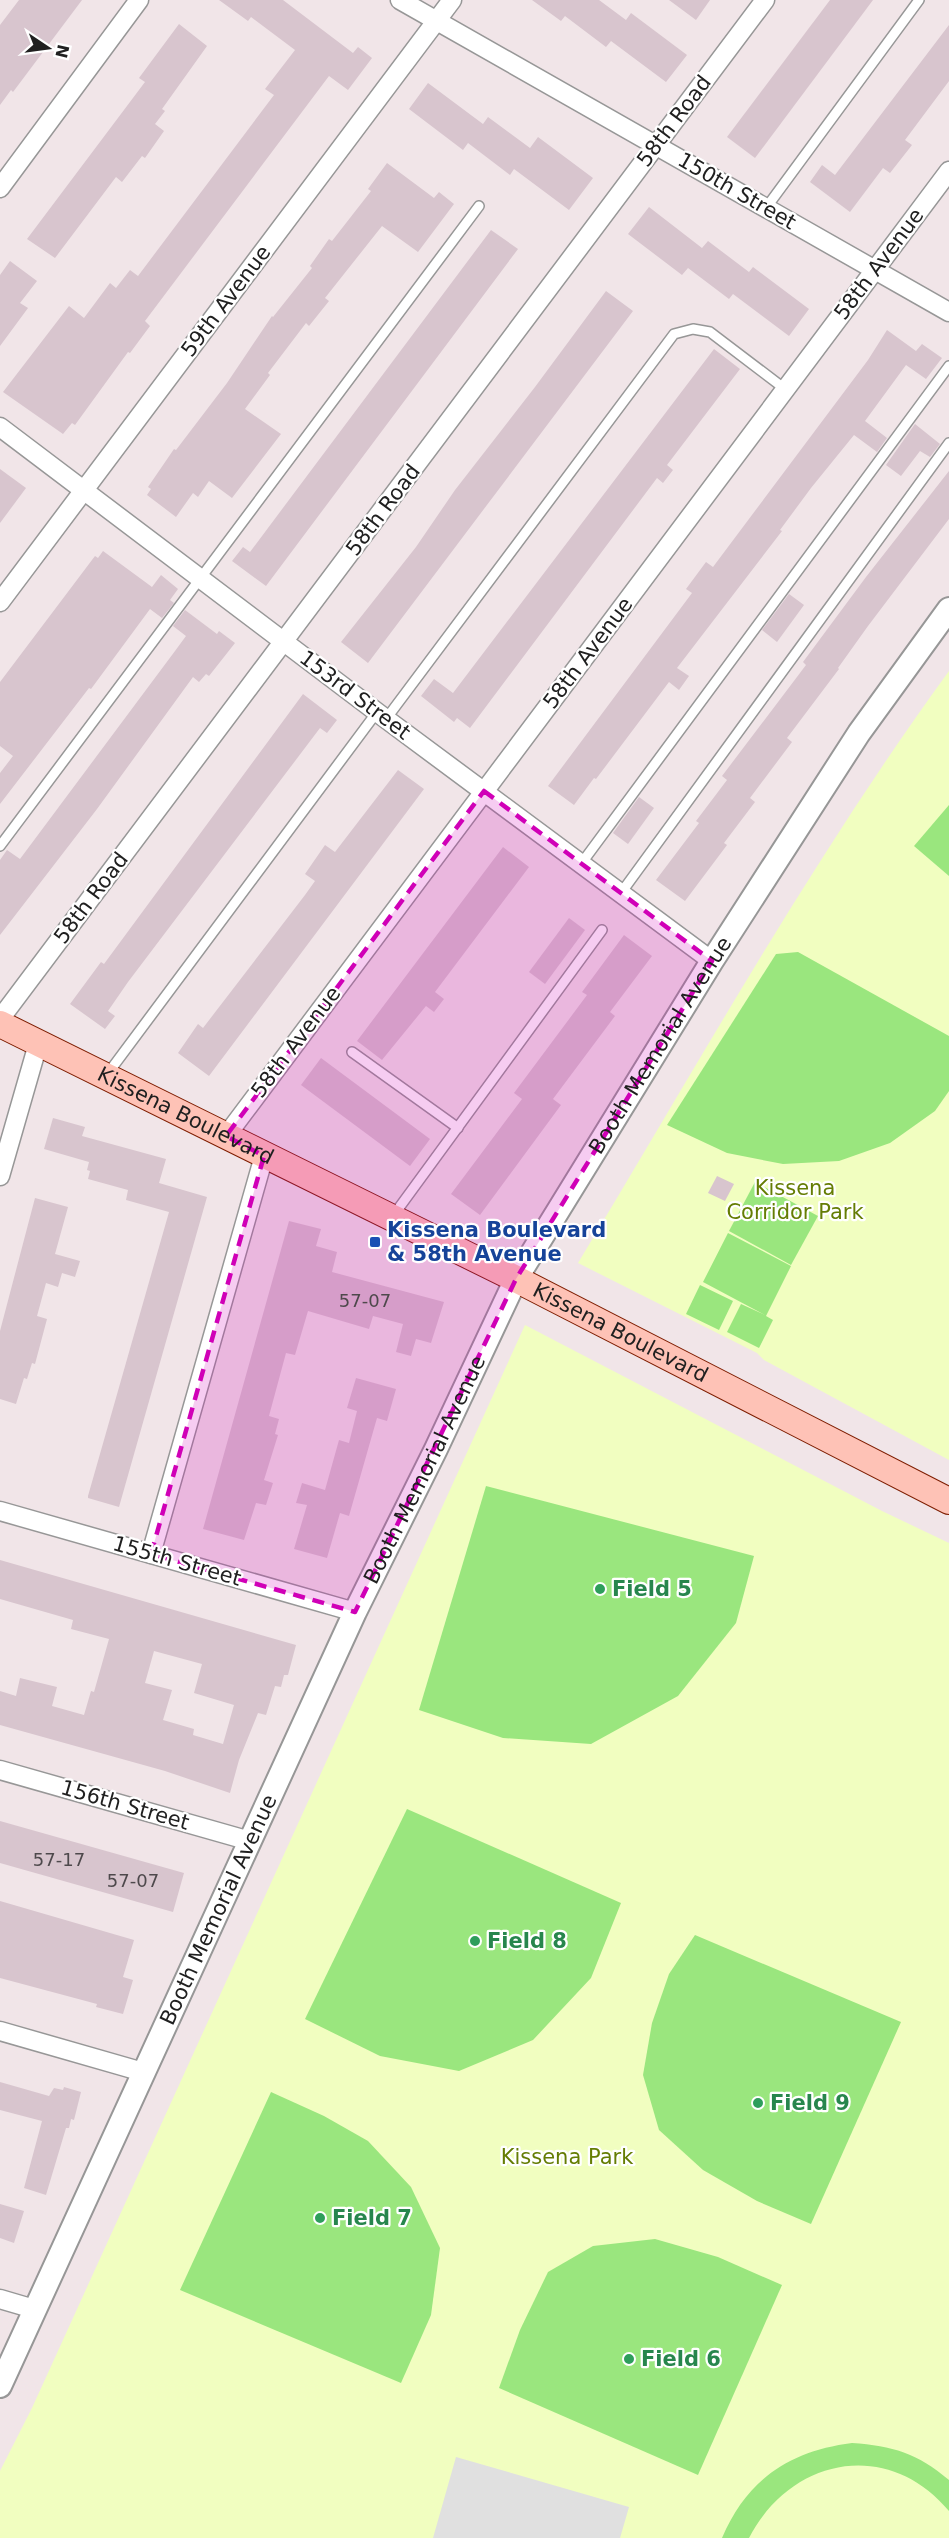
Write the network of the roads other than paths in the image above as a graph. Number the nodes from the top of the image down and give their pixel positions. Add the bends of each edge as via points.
1 (139, 0) edge
2 (400, 0) edge
3 (452, 0) edge
4 (765, 0) edge
5 (919, 0) edge
6 (437, 21) junction
7 (656, 145) junction
8 (949, 171) edge
9 (0, 188) edge
10 (479, 206) dead end
11 (766, 208) junction
12 (874, 270) junction
13 (949, 312) edge
14 (949, 366) edge
15 (785, 389) junction
16 (0, 427) edge
17 (949, 443) edge
18 (84, 491) junction
19 (200, 578) junction
20 (0, 602) edge
21 (949, 609) edge
22 (284, 642) junction
23 (381, 715) junction
24 (484, 791) junction
25 (0, 846) edge
26 (581, 864) junction
27 (621, 893) junction
28 (602, 930) dead end
29 (712, 961) junction
30 (0, 1022) edge
31 (38, 1044) junction
32 (352, 1052) dead end
33 (105, 1077) junction
34 (458, 1128) junction
35 (226, 1136) junction
36 (264, 1156) junction
37 (0, 1176) edge
38 (392, 1218) junction
39 (516, 1279) junction
40 (949, 1501) edge
41 (0, 1511) edge
42 (151, 1554) junction
43 (355, 1612) junction
44 (0, 1770) edge
45 (250, 1841) junction
46 (0, 2031) edge
47 (143, 2072) junction
48 (0, 2300) edge
49 (34, 2309) junction
50 (0, 2386) edge

1 - 9 street
2 - 6 street, 150th Street
3 - 6 street, 59th Avenue
4 - 7 street, 58th Road
5 - 11 lane
6 - 7 street, 150th Street
6 - 18 street, 59th Avenue
7 - 11 street, 150th Street
7 - 22 street, 58th Road
8 - 12 street, 58th Avenue
10 - 19 lane
11 - 12 street, 150th Street
12 - 13 street, 150th Street
12 - 15 street, 58th Avenue
14 - 26 lane
15 - 23 lane via 710,332 674,334
15 - 24 street, 58th Avenue
16 - 18 street, 153rd Street
17 - 27 lane
18 - 19 street, 153rd Street
18 - 20 street, 59th Avenue
19 - 22 street, 153rd Street
19 - 25 lane
21 - 29 street, Booth Memorial Avenue via 859,733
22 - 23 street, 153rd Street
22 - 30 street, 58th Road
23 - 24 street, 153rd Street
23 - 33 lane
24 - 26 street, 153rd Street
24 - 35 street, 58th Avenue
26 - 27 street, 153rd Street
27 - 29 street, 153rd Street
28 - 34 lane
29 - 39 street, Booth Memorial Avenue
30 - 31 main road, Kissena Boulevard
31 - 33 main road, Kissena Boulevard
31 - 37 street
32 - 34 lane
33 - 35 main road, Kissena Boulevard
34 - 38 lane
35 - 36 main road, Kissena Boulevard
36 - 38 main road, Kissena Boulevard
36 - 42 street
38 - 39 main road, Kissena Boulevard
39 - 40 main road, Kissena Boulevard
39 - 43 street, Booth Memorial Avenue
41 - 42 street, 155th Street
42 - 43 street, 155th Street
43 - 45 street, Booth Memorial Avenue
44 - 45 street, 156th Street
45 - 47 street, Booth Memorial Avenue
46 - 47 street
47 - 49 street, Booth Memorial Avenue
48 - 49 street
49 - 50 street, Booth Memorial Avenue

